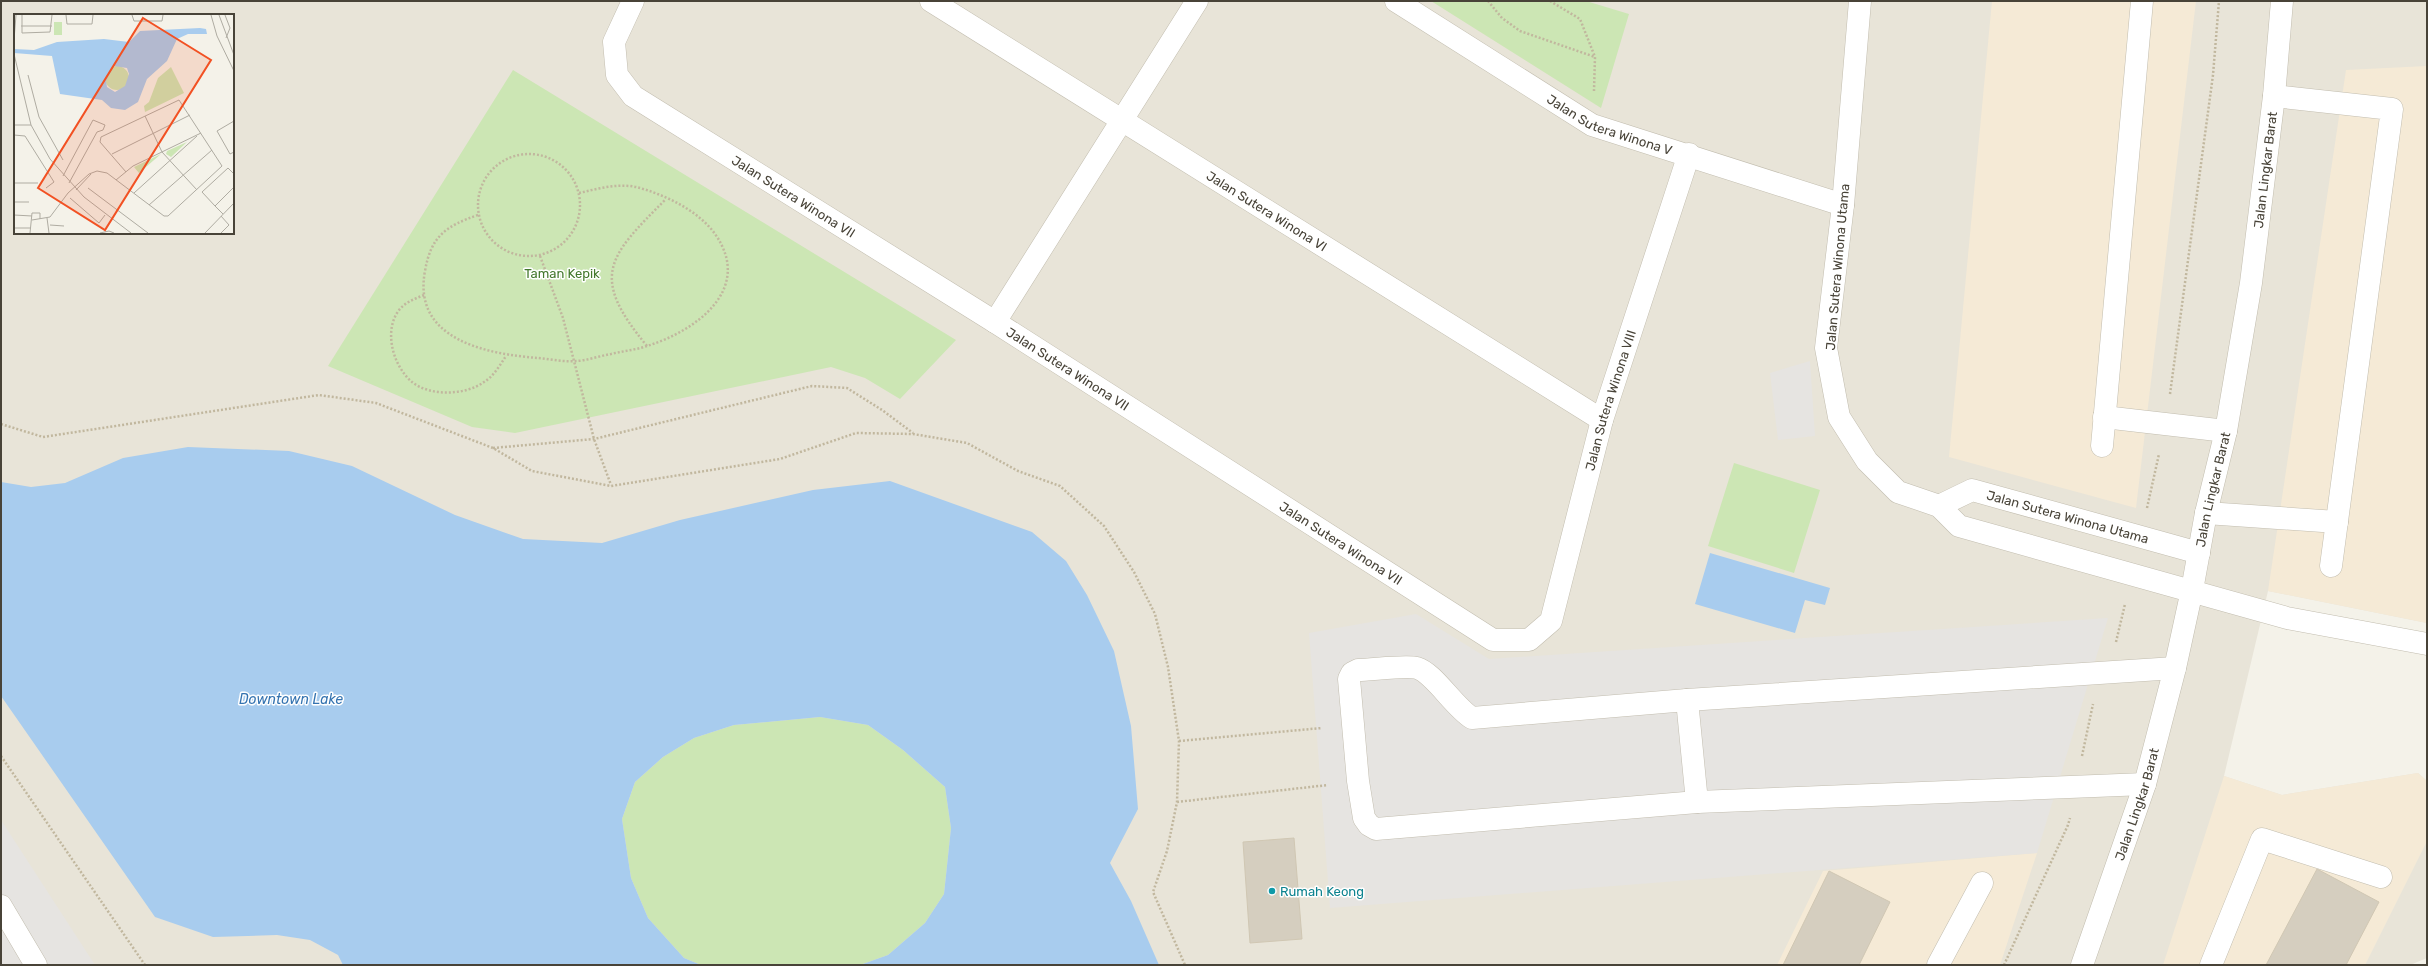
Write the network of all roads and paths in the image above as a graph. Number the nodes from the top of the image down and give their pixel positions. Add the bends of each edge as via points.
1 (633, 1) edge
2 (931, 1) edge
3 (1198, 1) edge
4 (1396, 1) edge
5 (1488, 1) edge
6 (1550, 1) edge
7 (1860, 1) edge
8 (2142, 1) edge
9 (2219, 1) edge
10 (2282, 1) edge
11 (1595, 57) junction
12 (2274, 96) junction
13 (1123, 120) junction
14 (1592, 125) junction
15 (1689, 154) junction
16 (579, 193) junction
17 (666, 199) junction
18 (1843, 205) junction
19 (478, 215) junction
20 (540, 256) junction
21 (424, 295) junction
22 (995, 322) junction
23 (647, 346) junction
24 (506, 356) junction
25 (575, 362) junction
26 (2104, 418) junction
27 (1602, 420) junction
28 (1, 424) edge
29 (2166, 424) junction
30 (2226, 431) junction
31 (913, 434) junction
32 (594, 439) junction
33 (2102, 446) dead end
34 (493, 448) junction
35 (611, 486) junction
36 (1939, 506) junction
37 (2206, 513) junction
38 (2337, 522) junction
39 (2140, 537) junction
40 (2199, 553) junction
41 (2332, 566) dead end
42 (2132, 573) junction
43 (2192, 590) junction
44 (1529, 640) joint
45 (2427, 644) edge
46 (2175, 668) junction
47 (2099, 673) junction
48 (1687, 700) junction
49 (1354, 725) junction
50 (1179, 741) junction
51 (1, 756) edge
52 (1358, 781) junction
53 (2145, 784) junction
54 (2075, 786) junction
55 (1177, 802) junction
56 (1697, 802) junction
57 (2381, 877) dead end
58 (1982, 883) dead end
59 (1, 907) edge
60 (2085, 964) edge
61 (36, 965) edge
62 (146, 965) edge
63 (1185, 965) edge
64 (1938, 965) edge
65 (2004, 965) edge
66 (2211, 965) edge

1 - 22 street, Jalan Sutera Winona VII via 614,42 617,75 633,96
2 - 13 street, Jalan Sutera Winona VI
3 - 13 street
4 - 14 street, Jalan Sutera Winona V
5 - 11 path via 1502,18 1520,31
6 - 11 path via 1580,19
7 - 18 street, Jalan Sutera Winona Utama
8 - 26 street
9 - 29 path via 2213,75
10 - 12 street, Jalan Lingkar Barat
11 - 14 path
12 - 30 street, Jalan Lingkar Barat via 2251,283
12 - 38 street via 2392,110
13 - 22 street
13 - 27 street, Jalan Sutera Winona VI
14 - 15 street, Jalan Sutera Winona V
15 - 18 street, Jalan Sutera Winona V
15 - 27 street, Jalan Sutera Winona VIII
16 - 17 path via 612,187 635,187
16 - 19 path via 572,177 560,164 544,156 521,154 509,157 494,167 483,181 478,198
16 - 20 path via 581,209 577,225 568,239 556,250
17 - 23 path via 628,239 612,269 612,288 616,302
17 - 23 path via 688,209 709,225 727,258 728,279 723,294 712,309 678,333
18 - 36 street, Jalan Sutera Winona Utama via 1826,348 1839,417 1867,462 1898,492
19 - 20 path via 484,230 495,244 519,255
19 - 21 path via 458,222 440,233 431,248 425,272
20 - 25 path
21 - 24 path via 435,321 448,333 467,345
21 - 24 path via 408,301 397,312 391,328 392,347 400,369 413,383 432,390 469,390 485,382
22 - 44 street, Jalan Sutera Winona VII via 1493,640
23 - 25 path
24 - 25 path
25 - 32 path
26 - 29 street
26 - 33 street
27 - 44 street, Jalan Sutera Winona VIII via 1551,622
28 - 34 path via 43,437 319,395 376,403
29 - 30 street
29 - 39 path
30 - 37 street, Jalan Lingkar Barat
31 - 32 path via 847,388 812,386
31 - 35 path via 856,433 780,459
31 - 50 path via 966,443 1018,471 1060,486 1104,526 1134,572 1155,614 1168,666
32 - 34 path
32 - 35 path
34 - 35 path via 532,471
36 - 39 street, Jalan Sutera Winona Utama via 1972,490
36 - 42 street, Jalan Sutera Winona Utama via 1958,526
37 - 38 street
37 - 40 street, Jalan Lingkar Barat
38 - 41 street
39 - 40 street, Jalan Sutera Winona Utama
40 - 43 street, Jalan Lingkar Barat
42 - 43 street, Jalan Sutera Winona Utama
42 - 47 path via 2115,648
43 - 45 street, Jalan Sutera Winona Utama via 2287,618
43 - 46 street, Jalan Lingkar Barat
46 - 47 street
46 - 53 street, Jalan Lingkar Barat
47 - 48 street
47 - 54 path
48 - 49 street via 1472,718 1463,712 1425,672 1416,668 1358,670 1352,673 1349,679
48 - 56 street
49 - 50 path
49 - 52 street
50 - 55 path
51 - 62 path
52 - 55 path
52 - 56 street via 1364,818 1376,829
53 - 54 street
53 - 60 street, Jalan Lingkar Barat
54 - 56 street
54 - 65 path via 2068,825
55 - 63 path via 1167,851 1153,892
57 - 66 street via 2262,839
58 - 64 street
59 - 61 street

